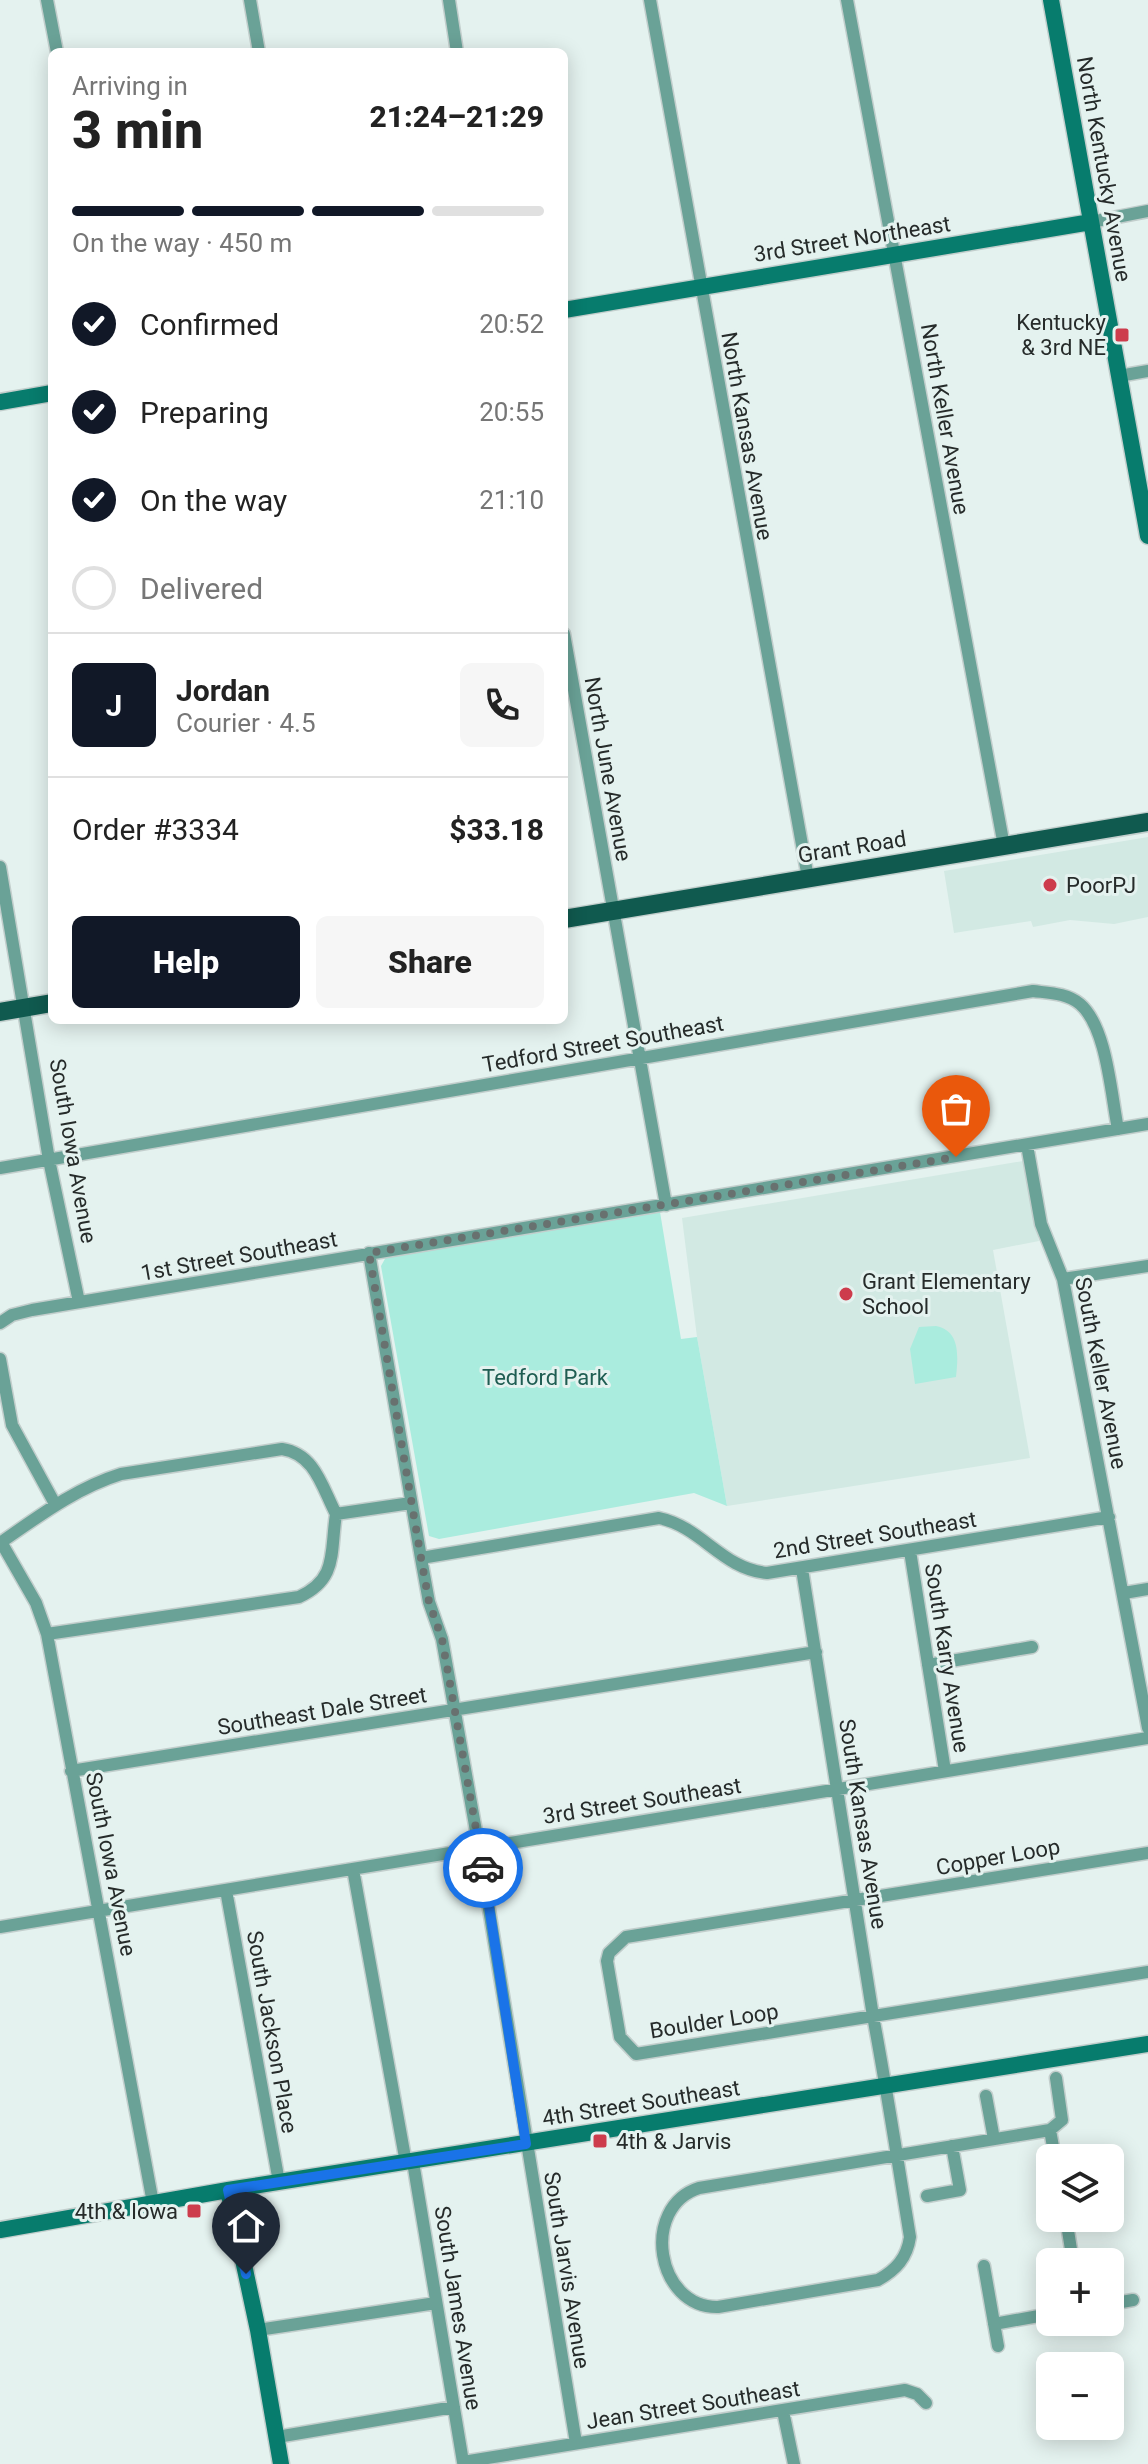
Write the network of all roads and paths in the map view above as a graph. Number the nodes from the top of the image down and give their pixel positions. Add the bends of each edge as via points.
1 (47, 0) edge
2 (250, 0) edge
3 (449, 0) edge
4 (650, 0) edge
5 (847, 0) edge
6 (1051, 0) edge
7 (56, 48) edge
8 (258, 48) edge
9 (456, 48) edge
10 (1148, 211) edge
11 (1091, 222) junction
12 (895, 254) junction
13 (700, 287) junction
14 (568, 309) edge
15 (1148, 371) edge
16 (1119, 376) junction
17 (48, 394) edge
18 (0, 402) edge
19 (1147, 526) edge
20 (568, 657) edge
21 (1148, 822) edge
22 (1004, 846) junction
23 (0, 867) edge
24 (808, 878) junction
25 (613, 910) junction
26 (568, 918) edge
27 (48, 1004) edge
28 (24, 1008) junction
29 (0, 1012) edge
30 (639, 1057) junction
31 (1148, 1124) edge
32 (1118, 1129) junction
33 (1027, 1145) junction
34 (49, 1160) junction
35 (0, 1168) edge
36 (666, 1205) junction
37 (369, 1253) junction
38 (1148, 1266) edge
39 (1063, 1279) junction
40 (79, 1302) junction
41 (0, 1322) edge
42 (0, 1359) edge
43 (411, 1503) junction
44 (55, 1504) junction
45 (336, 1514) junction
46 (1109, 1517) junction
47 (0, 1543) edge
48 (910, 1551) junction
49 (421, 1558) junction
50 (802, 1569) junction
51 (1148, 1589) edge
52 (1124, 1593) junction
53 (47, 1634) junction
54 (1032, 1647) dead end
55 (816, 1652) junction
56 (928, 1665) junction
57 (455, 1711) junction
58 (1148, 1728) edge
59 (1148, 1738) edge
60 (71, 1771) junction
61 (945, 1771) junction
62 (839, 1789) junction
63 (479, 1848) junction
64 (1148, 1853) edge
65 (353, 1869) junction
66 (226, 1890) junction
67 (855, 1901) junction
68 (97, 1911) junction
69 (0, 1927) edge
70 (1148, 1972) edge
71 (873, 2016) junction
72 (1148, 2044) edge
73 (1056, 2078) dead end
74 (886, 2086) junction
75 (986, 2096) dead end
76 (1050, 2130) junction
77 (994, 2139) junction
78 (526, 2144) junction
79 (1052, 2144) edge
80 (952, 2146) junction
81 (897, 2156) junction
82 (409, 2162) junction
83 (279, 2182) junction
84 (228, 2190) junction
85 (927, 2196) dead end
86 (153, 2203) junction
87 (0, 2230) edge
88 (984, 2266) dead end
89 (1133, 2300) dead end
90 (1124, 2302) edge
91 (436, 2303) junction
92 (1036, 2316) edge
93 (994, 2324) junction
94 (258, 2330) junction
95 (998, 2346) dead end
96 (926, 2403) dead end
97 (454, 2407) junction
98 (783, 2411) junction
99 (277, 2437) junction
100 (576, 2443) junction
101 (463, 2462) joint
102 (281, 2464) edge
103 (794, 2464) edge

1 - 7 street
2 - 8 street
3 - 9 street
4 - 13 street, North Kansas Avenue
5 - 12 street, North Keller Avenue
6 - 11 street, North Kentucky Avenue
10 - 11 street, 3rd Street Northeast
11 - 12 street, 3rd Street Northeast
11 - 16 street, North Kentucky Avenue
12 - 13 street, 3rd Street Northeast
12 - 22 street, North Keller Avenue
13 - 14 street, 3rd Street Northeast
13 - 24 street, North Kansas Avenue
15 - 16 street
16 - 19 street, North Kentucky Avenue
17 - 18 street
20 - 25 street, North June Avenue
21 - 22 main road, Grant Road
22 - 24 main road, Grant Road
23 - 28 street, South Iowa Avenue
24 - 25 main road, Grant Road
25 - 26 main road, Grant Road
25 - 30 street, North June Avenue
27 - 28 main road
28 - 29 main road
28 - 34 street, South Iowa Avenue
30 - 32 street, Tedford Street Southeast via 1033,991 1060,994 1079,1003 1093,1019
30 - 34 street, Tedford Street Southeast
30 - 36 street, North June Avenue
31 - 32 street, 1st Street Southeast
32 - 33 street, 1st Street Southeast
33 - 36 street, 1st Street Southeast
33 - 39 street, South Keller Avenue via 1041,1224
34 - 35 street, Tedford Street Southeast
34 - 40 street, South Iowa Avenue
36 - 37 street, 1st Street Southeast
37 - 40 street, 1st Street Southeast
37 - 43 street, South Jarvis Avenue
38 - 39 street
39 - 46 street, South Keller Avenue
40 - 41 street, 1st Street Southeast via 22,1312
42 - 44 street via 12,1425
43 - 45 street
43 - 49 street, South Jarvis Avenue
44 - 45 street via 121,1474 282,1449 308,1459
44 - 47 street
45 - 53 street via 327,1577 299,1597
46 - 48 street, 2nd Street Southeast
46 - 52 street
47 - 53 street, South Iowa Avenue via 36,1603
48 - 50 street, 2nd Street Southeast
48 - 56 street, South Karry Avenue
49 - 50 street, 2nd Street Southeast via 659,1518 689,1529 750,1571
49 - 57 street, South Jarvis Avenue
50 - 55 street, South Kansas Avenue
51 - 52 street
52 - 58 street
53 - 60 street, South Iowa Avenue
54 - 56 street
55 - 57 street, Southeast Dale Street
55 - 62 street, South Kansas Avenue
56 - 61 street, South Karry Avenue
57 - 60 street, Southeast Dale Street
57 - 63 street, South Jarvis Avenue
59 - 61 street, 3rd Street Southeast
60 - 68 street, South Iowa Avenue
61 - 62 street, 3rd Street Southeast
62 - 63 street, 3rd Street Southeast
62 - 67 street, South Kansas Avenue
63 - 65 street, 3rd Street Southeast
63 - 78 street, South Jarvis Avenue
64 - 67 street, Copper Loop
65 - 66 street, 3rd Street Southeast
65 - 82 street, South James Avenue
66 - 68 street, 3rd Street Southeast
66 - 83 street, South Jackson Place
67 - 71 street, South Kansas Avenue
67 - 71 street, Boulder Loop via 626,1937 607,1961 620,2037 636,2054
68 - 69 street, 3rd Street Southeast
68 - 86 street, South Iowa Avenue
70 - 71 street
71 - 74 street, South Kansas Avenue
72 - 74 street, 4th Street Southeast
73 - 76 street via 1062,2120
74 - 78 street, 4th Street Southeast
74 - 81 street, South Kansas Avenue
75 - 77 street
76 - 77 street
76 - 79 street
77 - 80 street
78 - 82 street, 4th Street Southeast
78 - 100 street, South Jarvis Avenue
80 - 81 street
80 - 85 street via 960,2190
81 - 81 street via 910,2237 903,2258 888,2275 718,2307 694,2303 675,2289 663,2229 671,2207 691,2190
82 - 83 street, 4th Street Southeast
82 - 91 street, South James Avenue
83 - 84 street, 4th Street Southeast
84 - 86 street, 4th Street Southeast
84 - 94 street
86 - 87 street, 4th Street Southeast
88 - 93 street
89 - 90 street
91 - 94 street
91 - 97 street, South James Avenue
92 - 93 street
93 - 95 street
94 - 99 street
96 - 98 street, Jean Street Southeast via 905,2390
97 - 99 street
97 - 101 street, South James Avenue
98 - 100 street, Jean Street Southeast
98 - 103 street
99 - 102 street
100 - 101 street, Jean Street Southeast

